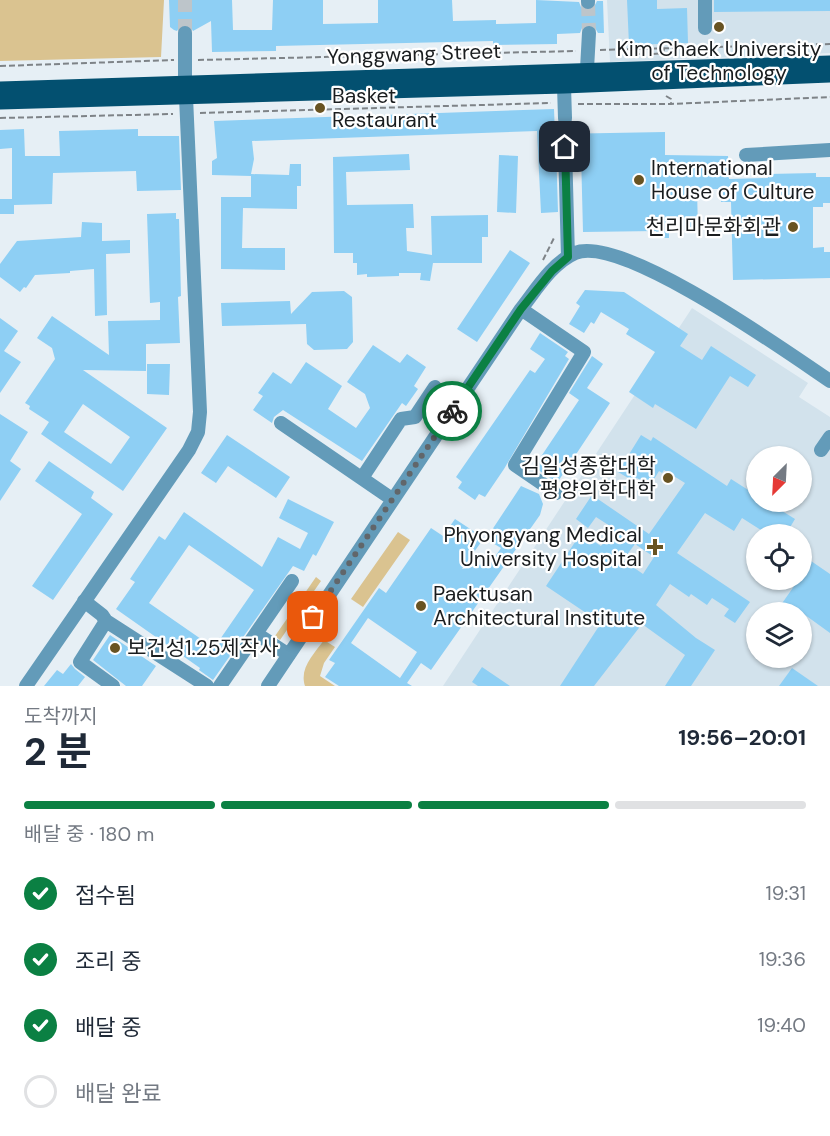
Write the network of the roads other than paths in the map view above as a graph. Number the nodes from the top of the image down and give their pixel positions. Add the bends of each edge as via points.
1 (705, 0) edge
2 (705, 28) dead end
3 (185, 33) tunnel mouth
4 (589, 33) tunnel mouth
5 (830, 63) edge
6 (586, 69) junction
7 (830, 75) edge
8 (564, 86) junction
9 (0, 89) edge
10 (186, 91) junction
11 (0, 102) edge
12 (565, 118) tunnel mouth
13 (565, 147) tunnel mouth
14 (830, 150) edge
15 (746, 155) dead end
16 (568, 257) junction
17 (521, 309) junction
18 (830, 381) edge
19 (435, 387) dead end
20 (281, 423) dead end
21 (830, 437) edge
22 (821, 450) dead end
23 (362, 478) junction
24 (556, 493) dead end
25 (392, 499) junction
26 (292, 581) dead end
27 (84, 601) junction
28 (106, 621) junction
29 (257, 634) junction
30 (289, 655) junction
31 (26, 686) edge
32 (113, 686) edge
33 (207, 686) edge
34 (220, 686) edge
35 (268, 686) edge

1 - 2 street
3 - 10 street
4 - 6 street
5 - 6 main road, Yonggwang Street
6 - 10 main road, Yonggwang Street
7 - 8 main road, Yonggwang Street
8 - 10 main road, Yonggwang Street
8 - 12 street
9 - 10 main road, Yonggwang Street
10 - 11 main road, Yonggwang Street
10 - 27 street via 198,432
13 - 16 street
14 - 15 street
16 - 17 street
16 - 18 street via 576,252 596,251 648,267 744,323
17 - 24 street via 584,352 515,465
17 - 25 street
19 - 23 street via 415,417 401,419
20 - 23 street
21 - 22 street
23 - 25 street
25 - 30 street
26 - 29 street
27 - 28 street
27 - 31 street
28 - 32 street via 80,662
28 - 33 street
29 - 30 street
29 - 34 street
30 - 35 street

